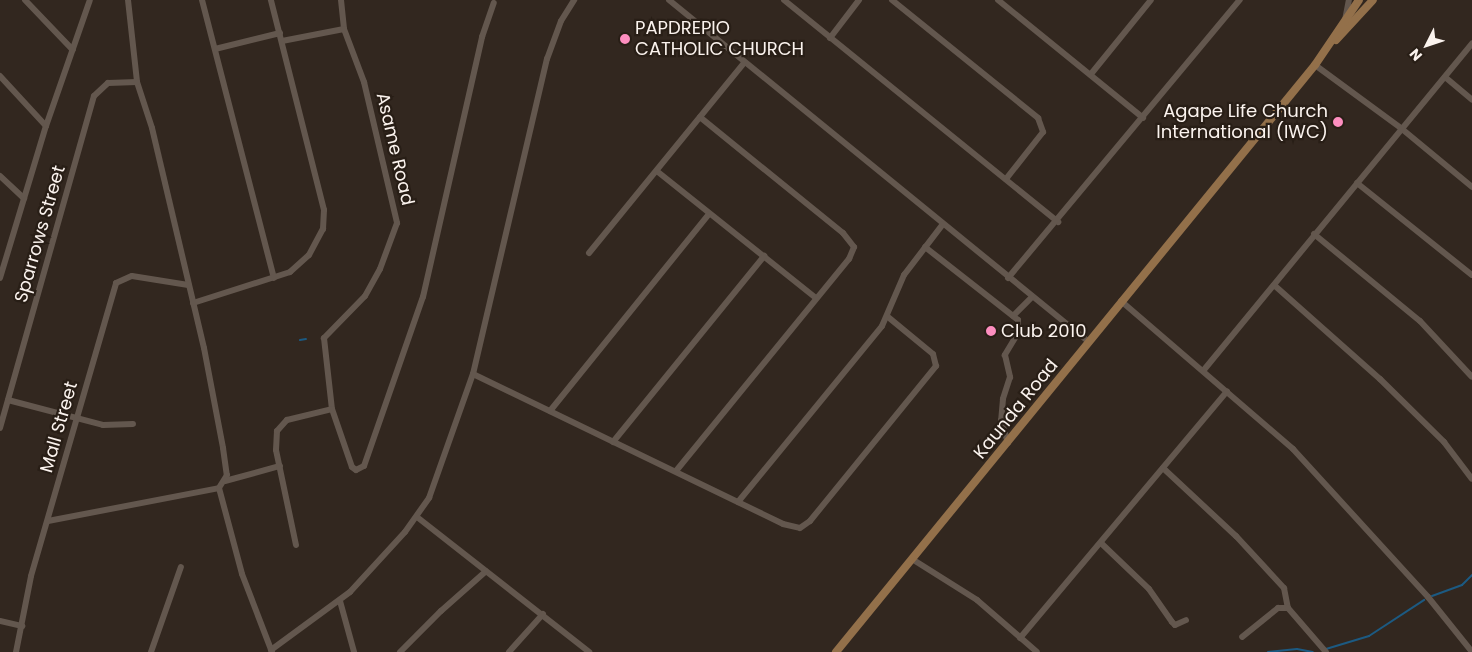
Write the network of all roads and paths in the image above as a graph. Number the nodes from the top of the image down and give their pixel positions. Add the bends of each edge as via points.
1 (25, 0) edge
2 (90, 0) edge
3 (128, 0) edge
4 (202, 0) edge
5 (271, 0) edge
6 (341, 0) edge
7 (574, 0) edge
8 (669, 0) edge
9 (784, 0) edge
10 (859, 0) edge
11 (892, 0) edge
12 (998, 0) edge
13 (1152, 0) edge
14 (1240, 0) edge
15 (1349, 0) edge
16 (1359, 0) edge
17 (1373, 0) edge
18 (494, 3) dead end
19 (1345, 20) junction
20 (344, 29) junction
21 (280, 33) junction
22 (830, 38) junction
23 (282, 41) junction
24 (1472, 43) edge
25 (1331, 44) junction
26 (215, 49) junction
27 (72, 50) junction
28 (744, 63) junction
29 (1315, 65) junction
30 (1091, 74) junction
31 (0, 76) edge
32 (1445, 77) junction
33 (137, 82) junction
34 (1472, 100) edge
35 (700, 117) junction
36 (1143, 118) junction
37 (46, 126) junction
38 (1402, 129) junction
39 (658, 172) junction
40 (0, 176) edge
41 (1006, 179) junction
42 (1358, 184) junction
43 (1472, 186) edge
44 (24, 198) junction
45 (709, 214) junction
46 (1058, 222) junction
47 (943, 224) junction
48 (1314, 234) junction
49 (925, 248) junction
50 (589, 253) dead end
51 (764, 256) junction
52 (1472, 275) edge
53 (0, 278) edge
54 (274, 278) junction
55 (1008, 278) junction
56 (188, 285) junction
57 (1274, 285) junction
58 (1032, 297) junction
59 (816, 298) junction
60 (1122, 300) junction
61 (194, 303) junction
62 (1013, 316) junction
63 (888, 317) junction
64 (1089, 342) junction
65 (1204, 371) junction
66 (473, 374) junction
67 (1472, 377) edge
68 (1227, 390) junction
69 (8, 400) junction
70 (332, 408) junction
71 (550, 411) junction
72 (76, 417) junction
73 (133, 424) dead end
74 (0, 428) edge
75 (613, 442) junction
76 (1008, 443) junction
77 (280, 466) junction
78 (1163, 468) junction
79 (676, 471) junction
80 (1472, 479) edge
81 (225, 481) junction
82 (219, 488) junction
83 (738, 502) junction
84 (417, 517) junction
85 (48, 521) junction
86 (1101, 544) junction
87 (296, 546) dead end
88 (912, 559) junction
89 (181, 567) dead end
90 (486, 571) junction
91 (340, 601) junction
92 (1288, 608) junction
93 (543, 614) junction
94 (1186, 620) dead end
95 (0, 621) edge
96 (22, 626) junction
97 (1242, 637) dead end
98 (1020, 638) junction
99 (272, 651) edge
100 (1471, 651) edge
101 (16, 652) edge
102 (151, 652) edge
103 (354, 652) edge
104 (400, 652) edge
105 (510, 652) edge
106 (589, 652) edge
107 (836, 652) edge
108 (1037, 652) edge
109 (1326, 652) edge

1 - 27 street
2 - 27 street
3 - 33 street
4 - 26 street
5 - 21 street
6 - 20 street
7 - 66 street via 561,22 547,59
8 - 28 street
9 - 22 street
10 - 22 street
11 - 41 street via 1038,118 1043,132
12 - 30 street
13 - 30 street
14 - 36 street
15 - 19 street
16 - 19 main road, Kaunda Road
17 - 25 main road, Kaunda Road
18 - 70 street via 482,37 423,297 375,439 361,469 356,470 349,463
19 - 25 main road, Kaunda Road
20 - 23 street
20 - 70 street, Asame Road via 364,82 397,223 380,269 364,296 324,338
21 - 23 street
21 - 26 street
22 - 41 street
23 - 54 street via 325,218 309,255 290,272
24 - 32 street
25 - 29 main road, Kaunda Road
26 - 54 street
27 - 37 street
28 - 35 street
28 - 47 street
29 - 38 street
29 - 60 main road, Kaunda Road
30 - 36 street
31 - 37 street
32 - 34 street
32 - 38 street
33 - 56 street via 152,128
33 - 69 street, Sparrows Street via 108,83 94,96
35 - 39 street
35 - 59 street via 850,239 853,253
36 - 46 street
37 - 44 street
38 - 42 street
38 - 43 street
39 - 45 street
39 - 50 street
40 - 44 street
41 - 46 street
42 - 48 street
42 - 52 street
44 - 53 street
45 - 51 street
45 - 71 street
46 - 55 street
47 - 49 street
47 - 55 street
48 - 57 street
48 - 67 street via 1420,321
49 - 62 street
49 - 63 street via 904,275
51 - 59 street
51 - 75 street
54 - 61 street
55 - 58 street
56 - 61 street
56 - 72 street, Mall Street via 132,276 118,280
57 - 65 street
57 - 80 street via 1380,379 1444,442
58 - 62 street
58 - 64 street
59 - 79 street
60 - 64 main road, Kaunda Road
60 - 65 street
61 - 81 street via 224,448
62 - 76 street via 1019,327 1005,355 1010,376 1001,420
63 - 83 street
63 - 83 street via 933,354 936,366 891,422 804,526 783,524
64 - 76 main road, Kaunda Road
65 - 68 street
66 - 71 street
66 - 84 street via 438,475
68 - 78 street
68 - 100 street via 1321,478 1428,597
69 - 72 street
69 - 74 street, Sparrows Street
70 - 77 street via 280,424 276,444
71 - 75 street
72 - 73 street via 103,425
72 - 85 street, Mall Street
75 - 79 street
76 - 88 main road, Kaunda Road
77 - 81 street
77 - 87 street
78 - 86 street
78 - 92 street via 1276,577 1284,588
79 - 83 street
81 - 82 street
82 - 85 street
82 - 99 street via 242,574
84 - 90 street
84 - 91 street
85 - 96 street, Mall Street via 31,576
86 - 94 street via 1149,590 1175,625
86 - 98 street
88 - 98 street via 977,600
88 - 107 main road, Kaunda Road
89 - 102 street
90 - 93 street
90 - 104 street
91 - 99 street
91 - 103 street
92 - 97 street via 1278,608
92 - 109 street
93 - 105 street
93 - 106 street
95 - 96 street
96 - 101 street, Mall Street
98 - 108 street

